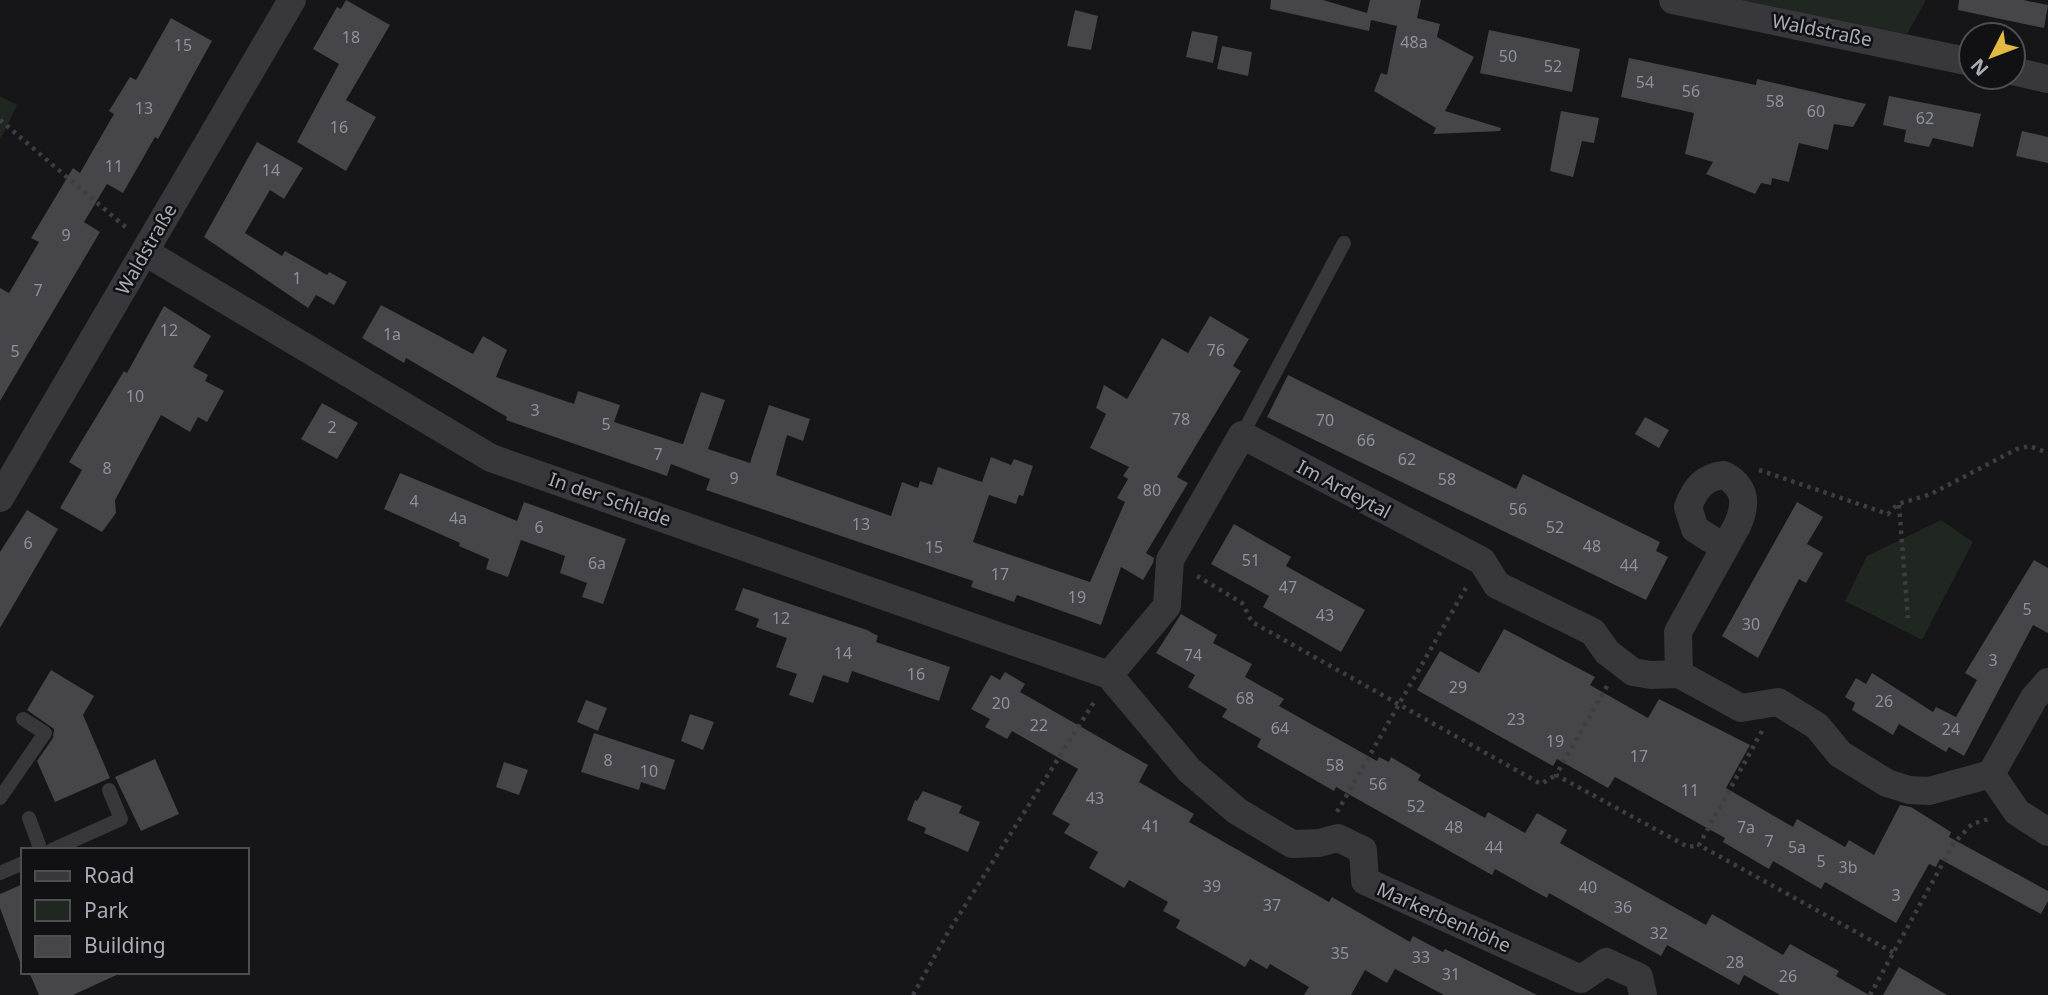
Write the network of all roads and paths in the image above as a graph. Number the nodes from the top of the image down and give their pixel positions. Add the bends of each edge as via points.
1 (292, 0) edge
2 (1673, 0) edge
3 (1957, 59) edge
4 (2027, 74) edge
5 (2048, 79) edge
6 (0, 120) edge
7 (1345, 243) dead end
8 (147, 249) junction
9 (1242, 435) junction
10 (2048, 453) edge
11 (1744, 495) junction
12 (0, 498) edge
13 (1898, 504) junction
14 (1725, 548) junction
15 (1170, 560) junction
16 (1482, 561) junction
17 (1908, 618) dead end
18 (1620, 664) junction
19 (1679, 674) junction
20 (1109, 675) junction
21 (2048, 682) edge
22 (1778, 702) junction
23 (1399, 704) junction
24 (23, 719) dead end
25 (1991, 774) junction
26 (1556, 775) junction
27 (109, 790) dead end
28 (0, 798) edge
29 (2017, 812) junction
30 (29, 818) dead end
31 (2048, 832) edge
32 (1319, 843) junction
33 (1699, 845) junction
34 (38, 848) edge
35 (56, 848) edge
36 (21, 864) edge
37 (0, 873) edge
38 (1894, 953) junction
39 (913, 995) edge
40 (1643, 995) edge
41 (1870, 995) edge

1 - 8 street, Waldstraße
2 - 3 street, Waldstraße
4 - 5 street
6 - 8 path
7 - 9 lane
8 - 12 street, Waldstraße
8 - 20 street, In der Schlade via 491,458
9 - 15 street
9 - 16 street, Im Ardeytal
10 - 13 path via 2030,446 2017,449 1931,494
11 - 13 path via 1758,470 1888,513
11 - 14 street via 1743,513
11 - 14 street via 1735,481 1714,476 1698,487 1688,507 1695,529
13 - 17 path
14 - 19 street via 1678,632
15 - 20 street via 1167,606
15 - 23 path via 1242,603 1252,622
16 - 18 street, Im Ardeytal via 1497,585 1593,632
16 - 23 path
18 - 19 street via 1642,674
18 - 26 path
19 - 22 street via 1741,708
20 - 32 street, Markerbenhöhe via 1210,791 1292,844
20 - 39 path
21 - 25 street
22 - 25 street via 1817,726 1840,754 1887,783 1929,791
22 - 33 path
23 - 26 path via 1541,784
23 - 32 path
24 - 28 lane via 45,733
25 - 29 street
26 - 33 path via 1688,847
27 - 35 lane via 121,819
29 - 31 street
29 - 38 path via 1972,824 1954,843
30 - 34 lane
32 - 40 street, Markerbenhöhe via 1338,838 1363,850 1365,881 1581,979 1606,962 1639,977
33 - 38 path
36 - 37 lane
38 - 41 path

